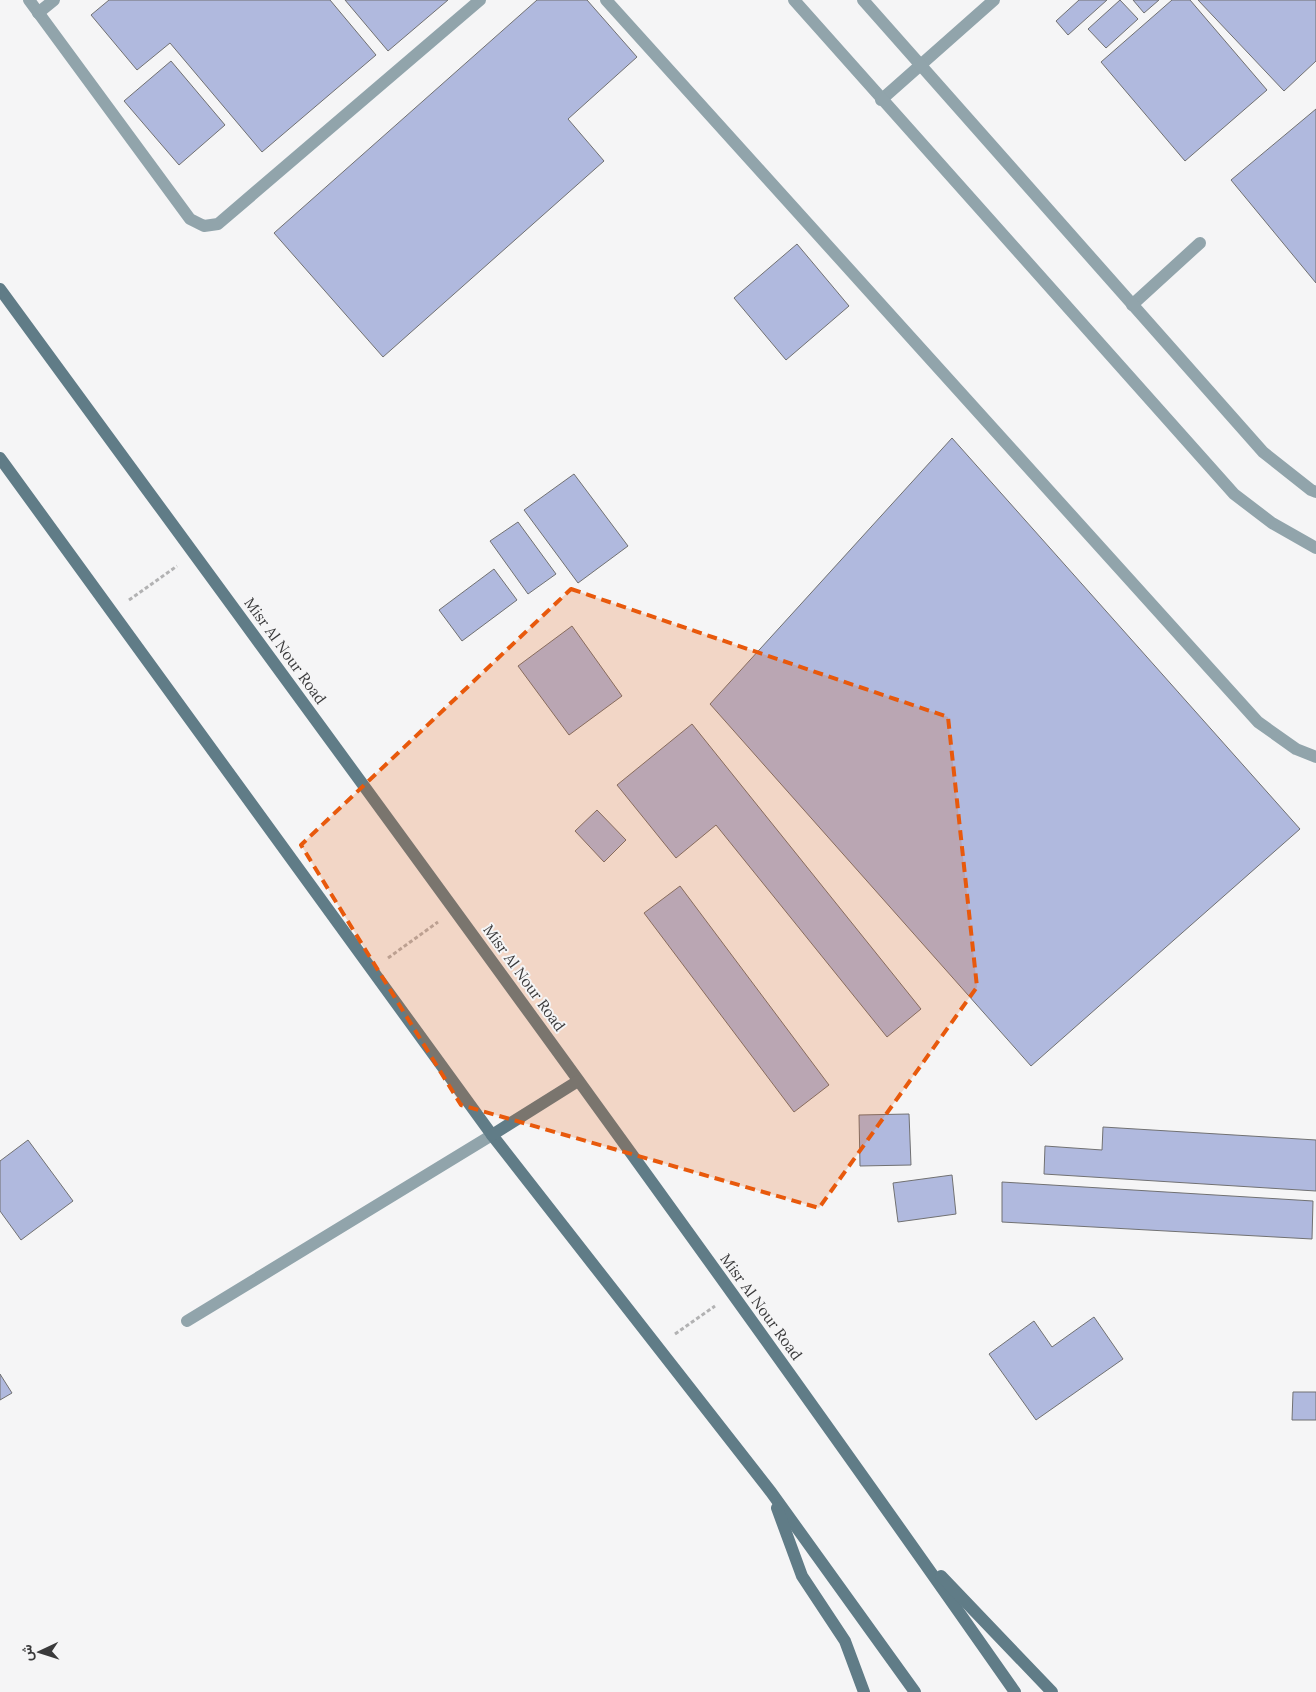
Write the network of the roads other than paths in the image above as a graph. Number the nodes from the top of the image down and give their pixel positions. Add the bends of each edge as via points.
1 (28, 0) edge
2 (54, 0) edge
3 (480, 0) edge
4 (606, 0) edge
5 (794, 0) edge
6 (863, 0) edge
7 (994, 0) edge
8 (38, 13) junction
9 (921, 66) junction
10 (882, 100) junction
11 (1200, 243) dead end
12 (0, 289) edge
13 (1132, 305) junction
14 (0, 458) edge
15 (1316, 492) edge
16 (1316, 548) edge
17 (1316, 757) edge
18 (578, 1081) junction
19 (492, 1134) junction
20 (187, 1321) dead end
21 (771, 1492) junction
22 (912, 1545) junction
23 (864, 1692) edge
24 (915, 1692) edge
25 (1015, 1692) edge
26 (1052, 1692) edge

1 - 8 street
2 - 8 street
3 - 8 street via 218,224 211,226 190,219
4 - 17 street via 1258,722 1296,749
5 - 10 street
6 - 9 street
7 - 9 street
9 - 10 street
9 - 13 street
10 - 16 street via 1234,494 1272,523
11 - 13 street
12 - 18 street, Misr Al Nour Road
13 - 15 street via 1263,452
14 - 19 street
18 - 19 street
18 - 22 street, Misr Al Nour Road
19 - 20 street
19 - 21 street
21 - 23 street via 802,1576 845,1641
21 - 24 street
22 - 25 street, Misr Al Nour Road
22 - 26 street

